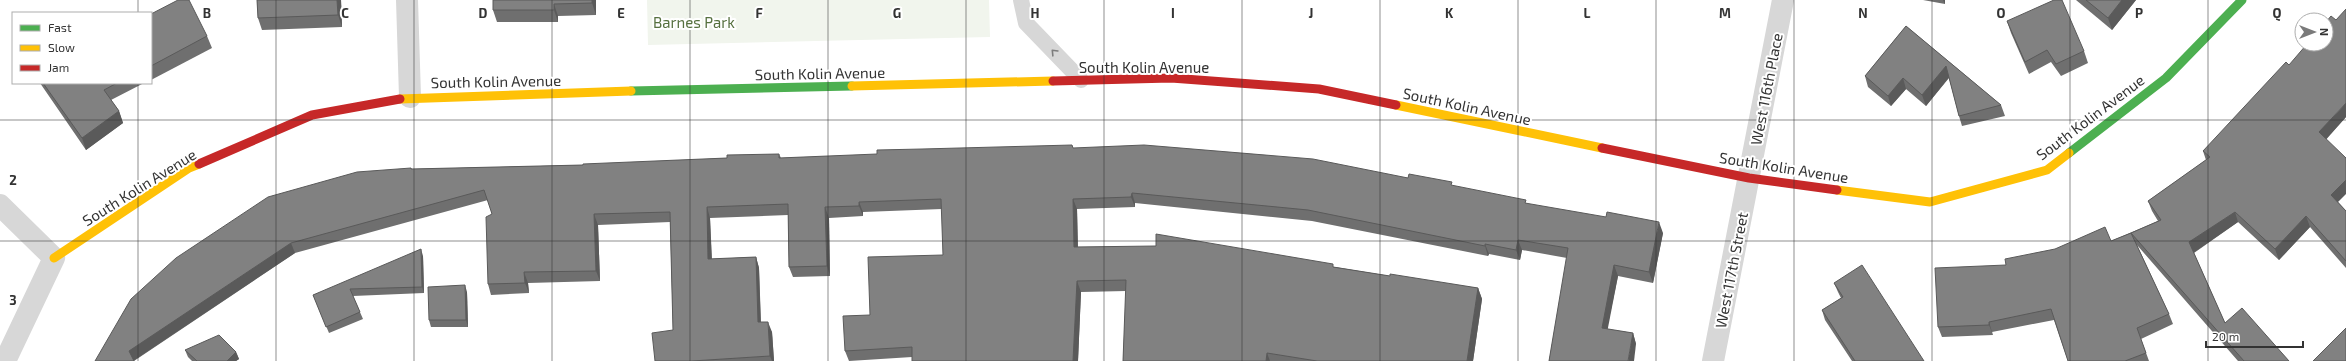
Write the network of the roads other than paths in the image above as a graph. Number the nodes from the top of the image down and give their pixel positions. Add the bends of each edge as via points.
1 (407, 0) edge
2 (1021, 0) edge
3 (1783, 0) edge
4 (2242, 0) edge
5 (1081, 80) junction
6 (410, 97) junction
7 (1749, 178) junction
8 (0, 205) edge
9 (54, 258) junction
10 (5, 361) edge
11 (1713, 361) edge

1 - 6 street
5 -> 2 lane via 1026,23
3 - 7 street, West 116th Place
4 - 7 street, South Kolin Avenue via 2166,78 2047,170 1930,202
5 - 6 street, South Kolin Avenue
5 - 7 street, South Kolin Avenue via 1171,78 1319,89
6 - 9 street, South Kolin Avenue via 312,115 189,168
7 - 11 street, West 117th Street
8 - 9 street
9 - 10 street

